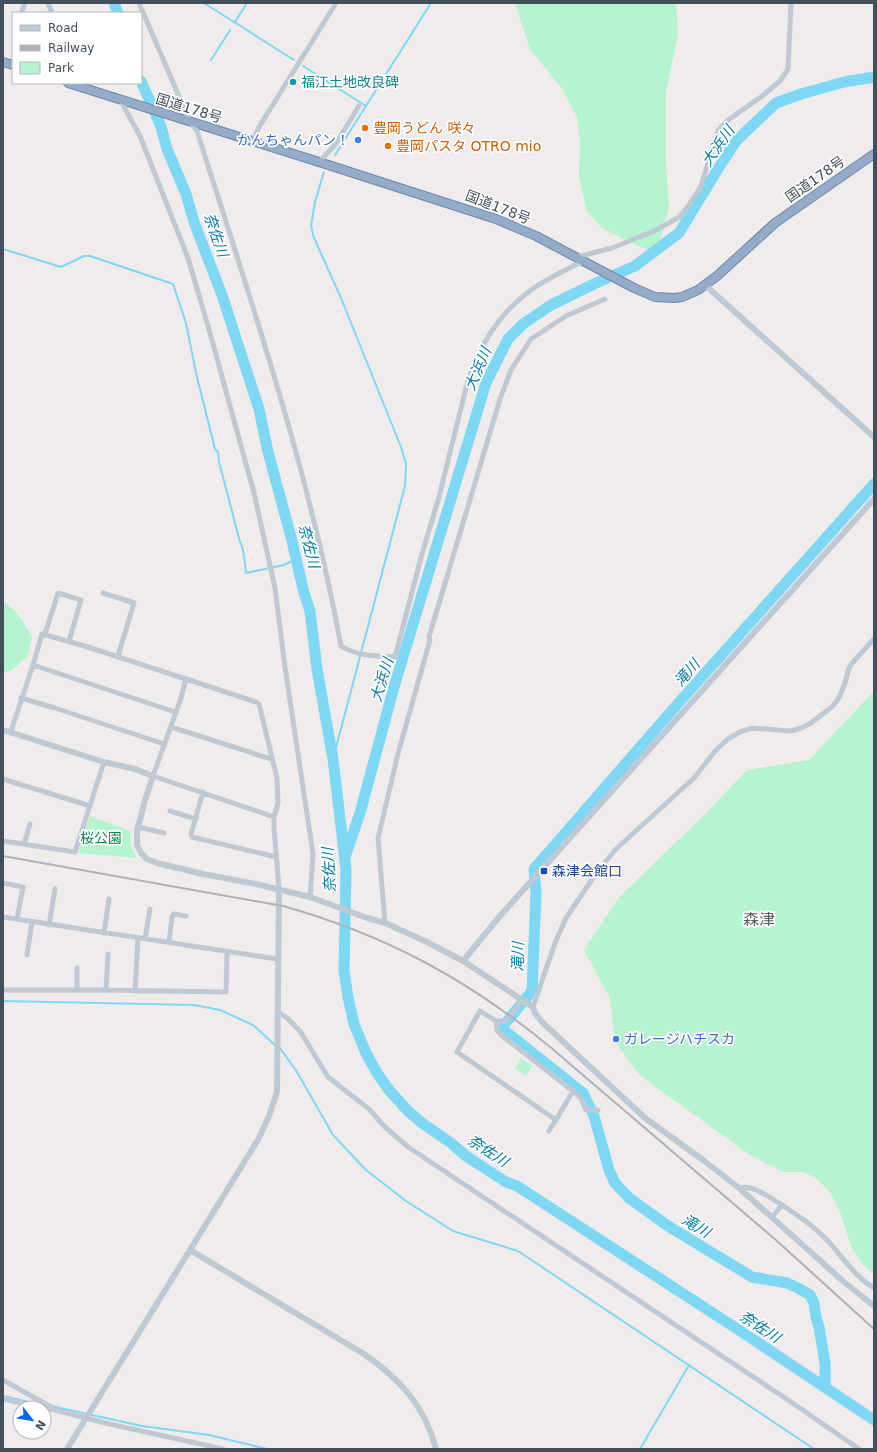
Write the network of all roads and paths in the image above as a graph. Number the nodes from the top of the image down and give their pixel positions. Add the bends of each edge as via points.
1 (139, 3) edge
2 (336, 3) edge
3 (791, 3) edge
4 (71, 84) edge
5 (124, 101) junction
6 (359, 106) dead end
7 (187, 121) junction
8 (253, 141) junction
9 (874, 154) edge
10 (319, 162) junction
11 (580, 259) junction
12 (705, 285) junction
13 (605, 299) dead end
14 (874, 437) edge
15 (874, 499) edge
16 (103, 592) dead end
17 (45, 634) junction
18 (874, 638) edge
19 (69, 641) junction
20 (118, 656) junction
21 (33, 665) junction
22 (186, 679) junction
23 (21, 698) junction
24 (175, 712) junction
25 (171, 727) junction
26 (3, 730) edge
27 (11, 731) junction
28 (164, 744) junction
29 (271, 759) junction
30 (104, 762) junction
31 (153, 776) junction
32 (3, 778) edge
33 (203, 792) junction
34 (90, 806) junction
35 (170, 811) dead end
36 (274, 817) junction
37 (196, 819) junction
38 (30, 824) dead end
39 (138, 827) junction
40 (164, 833) dead end
41 (3, 841) edge
42 (24, 844) junction
43 (276, 857) junction
44 (3, 883) edge
45 (55, 889) dead end
46 (278, 890) junction
47 (310, 897) junction
48 (109, 899) dead end
49 (150, 909) dead end
50 (186, 916) dead end
51 (3, 918) edge
52 (17, 919) junction
53 (32, 922) junction
54 (385, 923) junction
55 (49, 925) junction
56 (104, 933) junction
57 (138, 938) junction
58 (145, 939) junction
59 (169, 942) junction
60 (228, 952) junction
61 (108, 954) dead end
62 (27, 955) dead end
63 (277, 959) junction
64 (463, 961) junction
65 (77, 968) dead end
66 (3, 990) edge
67 (77, 990) junction
68 (106, 990) junction
69 (135, 991) junction
70 (522, 1001) junction
71 (533, 1007) junction
72 (278, 1012) junction
73 (496, 1021) junction
74 (573, 1091) junction
75 (598, 1110) dead end
76 (556, 1120) junction
77 (549, 1132) dead end
78 (739, 1188) junction
79 (782, 1205) junction
80 (772, 1217) junction
81 (190, 1250) junction
82 (874, 1288) edge
83 (874, 1306) edge
84 (3, 1380) edge
85 (3, 1399) edge
86 (55, 1410) junction
87 (87, 1418) junction
88 (67, 1449) edge
89 (223, 1449) edge
90 (436, 1449) edge
91 (859, 1449) edge

1 - 7 street
2 - 8 street via 259,127
3 - 11 street via 788,69 780,81 728,120 718,131 701,186 687,208 679,217 654,231
4 - 5 highway, 国道178号
5 - 7 highway, 国道178号
5 - 47 street via 124,107 140,136 185,251 254,493 275,588 314,854
6 - 10 street via 335,145
7 - 8 highway, 国道178号
7 - 11 street via 197,131 272,369 325,568 341,646 348,651 395,657 466,388 478,353 498,322 517,302
8 - 10 highway, 国道178号
9 - 12 highway, 国道178号 via 775,224
10 - 11 highway, 国道178号 via 496,219
11 - 12 highway, 国道178号 via 655,297 674,298 690,294
12 - 14 street
13 - 54 street via 566,316 531,339 511,370 500,399 429,637 428,651 399,750 378,838
15 - 64 street via 499,917
16 - 20 street via 134,603
17 - 19 street
17 - 19 street via 58,593 81,600
17 - 21 street via 42,634
18 - 71 street via 849,668 846,683 833,706 799,729 790,731 752,728 728,739 694,778 616,849 566,918 552,949
19 - 20 street
20 - 22 street
21 - 23 street
21 - 24 street
22 - 24 street
22 - 29 street via 259,704
23 - 27 street
23 - 28 street
24 - 25 street
25 - 28 street
25 - 29 street
26 - 27 street
27 - 30 street
28 - 31 street
29 - 36 street via 278,803
30 - 31 street
30 - 34 street
31 - 33 street
31 - 39 street
32 - 34 street
33 - 36 street
33 - 37 street
34 - 42 street via 75,852
35 - 37 street
36 - 43 street
37 - 43 street via 192,837
38 - 42 street
39 - 40 street
39 - 46 street via 137,845 147,859
41 - 42 street
43 - 46 street
44 - 52 street via 23,886
45 - 55 street
46 - 47 street
46 - 63 street
47 - 54 street
48 - 56 street
49 - 58 street
50 - 59 street via 174,914 172,917
51 - 52 street
52 - 53 street
53 - 55 street
53 - 62 street
54 - 64 street
55 - 56 street
56 - 57 street
57 - 58 street
57 - 69 street
58 - 59 street
59 - 60 street
60 - 63 street
60 - 69 street via 226,992
61 - 68 street
63 - 72 street
64 - 70 street
65 - 67 street
66 - 67 street
67 - 68 street
68 - 69 street
70 - 71 street
70 - 73 street via 506,1021
71 - 78 street via 542,1022 645,1118
72 - 81 street via 277,1092 269,1116 259,1138
72 - 91 street via 300,1031 328,1077 369,1109 408,1147
73 - 74 street via 501,1036
73 - 76 street via 480,1011 457,1052
74 - 75 street via 581,1098 586,1110
74 - 76 street
76 - 77 street
78 - 79 street via 747,1186
78 - 80 street
79 - 80 street
79 - 82 street via 815,1229 854,1272
80 - 83 street
81 - 87 street
81 - 90 street via 324,1329 386,1369 418,1406 432,1434
84 - 86 street
85 - 86 street
86 - 87 street
87 - 88 street
87 - 89 street

